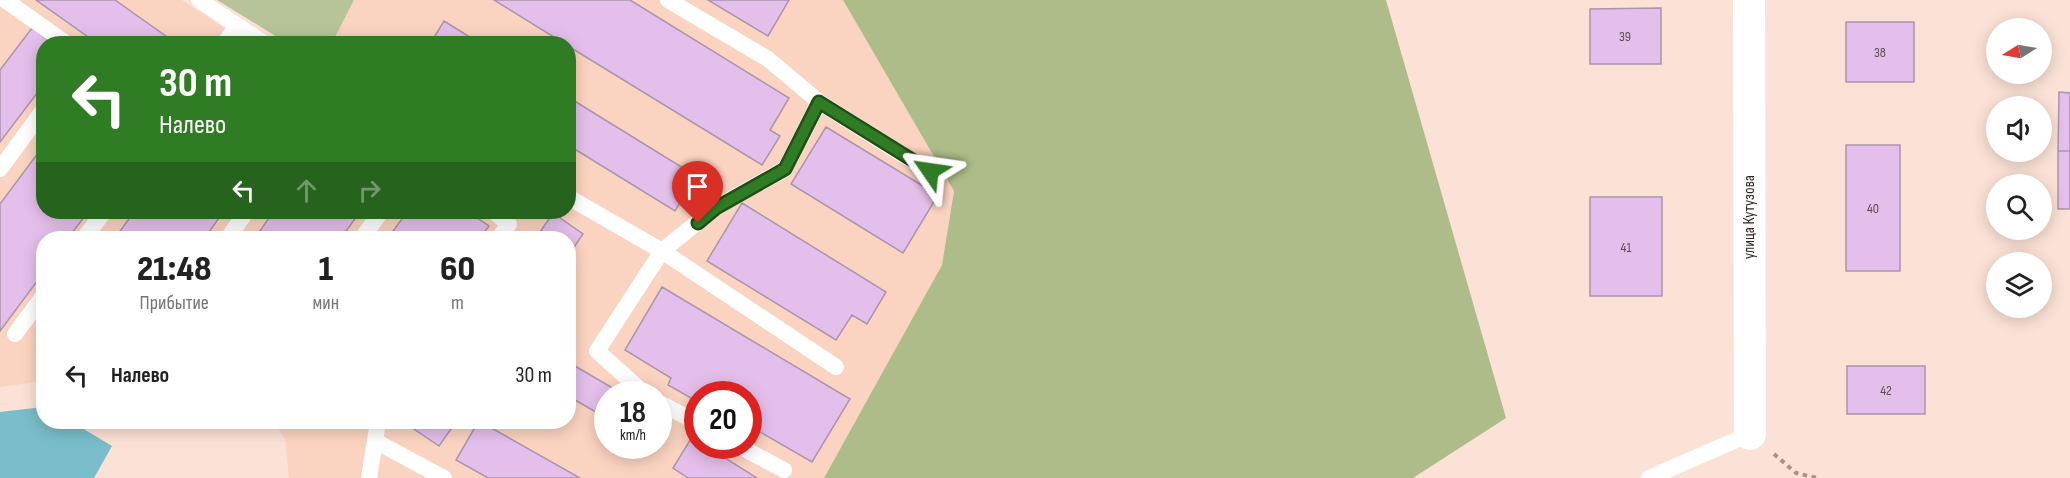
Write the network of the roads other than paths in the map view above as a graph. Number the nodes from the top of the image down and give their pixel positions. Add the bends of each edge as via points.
1 (5, 0) edge
2 (200, 0) edge
3 (668, 0) edge
4 (1749, 0) edge
5 (237, 26) junction
6 (56, 36) edge
7 (230, 36) edge
8 (253, 36) edge
9 (819, 102) junction
10 (36, 120) edge
11 (0, 169) edge
12 (930, 171) dead end
13 (576, 202) edge
14 (99, 219) edge
15 (503, 219) edge
16 (89, 231) edge
17 (504, 231) edge
18 (663, 252) junction
19 (36, 306) edge
20 (15, 334) dead end
21 (836, 367) dead end
22 (630, 381) edge
23 (377, 429) edge
24 (1750, 434) joint
25 (375, 441) junction
26 (762, 458) edge
27 (784, 470) dead end
28 (369, 478) edge
29 (444, 478) edge
30 (1649, 478) edge

1 - 6 lane
2 - 5 lane
3 - 9 lane via 768,59
4 - 24 street, улица Кутузова
5 - 7 lane
5 - 8 lane
9 - 12 lane
9 - 18 lane via 785,169 716,208
10 - 11 lane
13 - 18 lane
14 - 16 lane
15 - 17 lane via 509,224
18 - 21 lane
18 - 22 lane via 597,351
19 - 20 lane
23 - 25 lane
24 - 30 lane
25 - 28 lane
25 - 29 lane
26 - 27 lane

